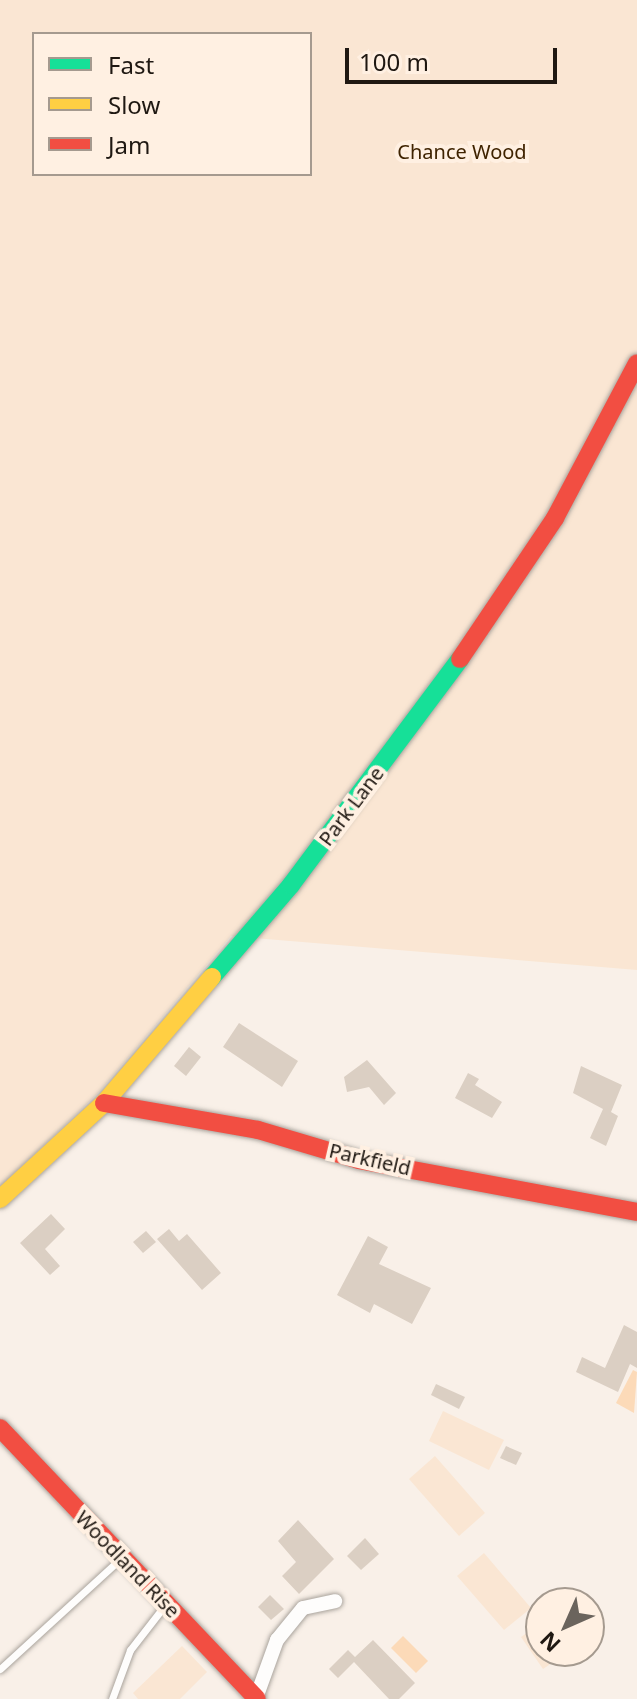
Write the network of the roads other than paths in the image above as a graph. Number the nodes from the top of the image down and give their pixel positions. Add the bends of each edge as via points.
1 (637, 363) edge
2 (104, 1103) junction
3 (0, 1199) edge
4 (637, 1212) edge
5 (2, 1434) edge
6 (120, 1559) junction
7 (335, 1601) dead end
8 (167, 1603) junction
9 (0, 1669) edge
10 (256, 1698) edge
11 (112, 1699) edge

1 - 2 street, Park Lane via 555,518 447,678 291,885
2 - 3 street, Park Lane
2 - 4 street, Parkfield via 258,1130 359,1160
5 - 6 street, Woodland Rise
6 - 8 street, Woodland Rise
6 - 9 lane
7 - 10 street via 303,1608 277,1640
8 - 10 street, Woodland Rise
8 - 11 lane via 130,1650

